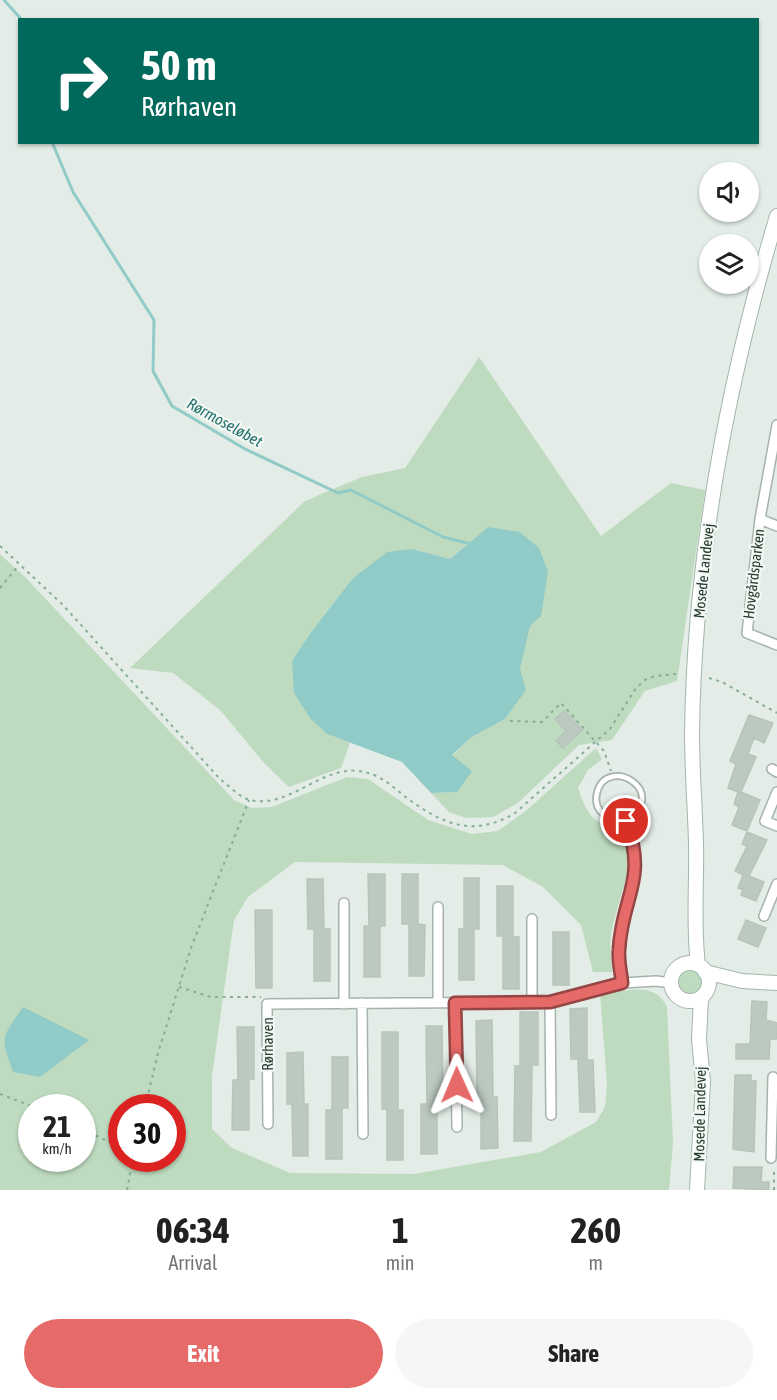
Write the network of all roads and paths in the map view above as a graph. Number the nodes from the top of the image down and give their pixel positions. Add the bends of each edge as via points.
1 (777, 216) edge
2 (777, 424) edge
3 (760, 519) junction
4 (777, 526) edge
5 (0, 546) edge
6 (18, 565) junction
7 (0, 588) edge
8 (777, 645) edge
9 (676, 674) dead end
10 (709, 678) dead end
11 (777, 713) edge
12 (510, 721) dead end
13 (596, 741) junction
14 (612, 777) junction
15 (777, 792) edge
16 (249, 800) junction
17 (626, 821) junction
18 (777, 826) edge
19 (777, 884) edge
20 (344, 903) dead end
21 (438, 907) dead end
22 (764, 916) dead end
23 (532, 919) dead end
24 (694, 934) junction
25 (682, 965) junction
26 (702, 969) junction
27 (742, 981) junction
28 (622, 983) junction
29 (671, 983) junction
30 (777, 983) edge
31 (179, 987) junction
32 (704, 994) junction
33 (685, 1001) junction
34 (532, 1002) junction
35 (550, 1002) junction
36 (362, 1003) junction
37 (438, 1003) junction
38 (455, 1003) junction
39 (267, 1004) junction
40 (344, 1004) junction
41 (699, 1039) junction
42 (772, 1077) dead end
43 (0, 1094) edge
44 (149, 1094) edge
45 (18, 1101) edge
46 (551, 1115) dead end
47 (268, 1124) dead end
48 (457, 1126) dead end
49 (774, 1126) edge
50 (363, 1134) dead end
51 (774, 1141) edge
52 (771, 1158) joint
53 (131, 1172) edge
54 (128, 1190) edge
55 (697, 1190) edge
56 (774, 1190) edge

1 - 24 main road, Mosede Landevej via 728,410 702,576 692,734
2 - 3 street, Hovgårdsparken
3 - 4 street, Hovgårdsparken
3 - 8 street, Hovgårdsparken via 747,633
5 - 6 path
6 - 7 path
6 - 16 path via 63,605 220,779
9 - 13 path via 645,680 610,729
10 - 11 path
12 - 13 path via 542,723 561,703
13 - 14 path via 609,760
13 - 16 path via 515,813 482,827 441,820 386,781 358,771 339,772 280,797
14 - 17 lane via 602,783 597,805 604,816
14 - 17 lane via 624,776 635,782 641,792 642,804
15 - 18 street via 765,821
16 - 31 path
17 - 28 lane via 635,844 637,868 619,951
19 - 22 street
20 - 40 street
21 - 37 street
23 - 34 street
24 - 25 main road, Mosede Landevej
24 - 26 main road, Mosede Landevej
25 - 26 main road
25 - 29 main road via 674,972
26 - 27 main road
26 - 32 main road via 708,981
27 - 30 main road
27 - 32 main road
28 - 29 street, Rørhaven
28 - 35 street, Rørhaven
29 - 33 main road via 675,994
31 - 39 path via 211,997 266,997
31 - 44 path
32 - 33 main road
32 - 41 main road, Mosede Landevej
33 - 41 main road, Mosede Landevej
34 - 35 street, Rørhaven
34 - 38 street, Rørhaven
35 - 46 street
36 - 37 street, Rørhaven
36 - 40 street, Rørhaven
36 - 50 street
37 - 38 street, Rørhaven
38 - 48 street
39 - 40 street, Rørhaven
39 - 47 street, Rørhaven
41 - 55 main road, Mosede Landevej via 703,1082
42 - 49 street
43 - 45 path
49 - 51 street
51 - 52 street
52 - 56 path via 775,1160
53 - 54 path

